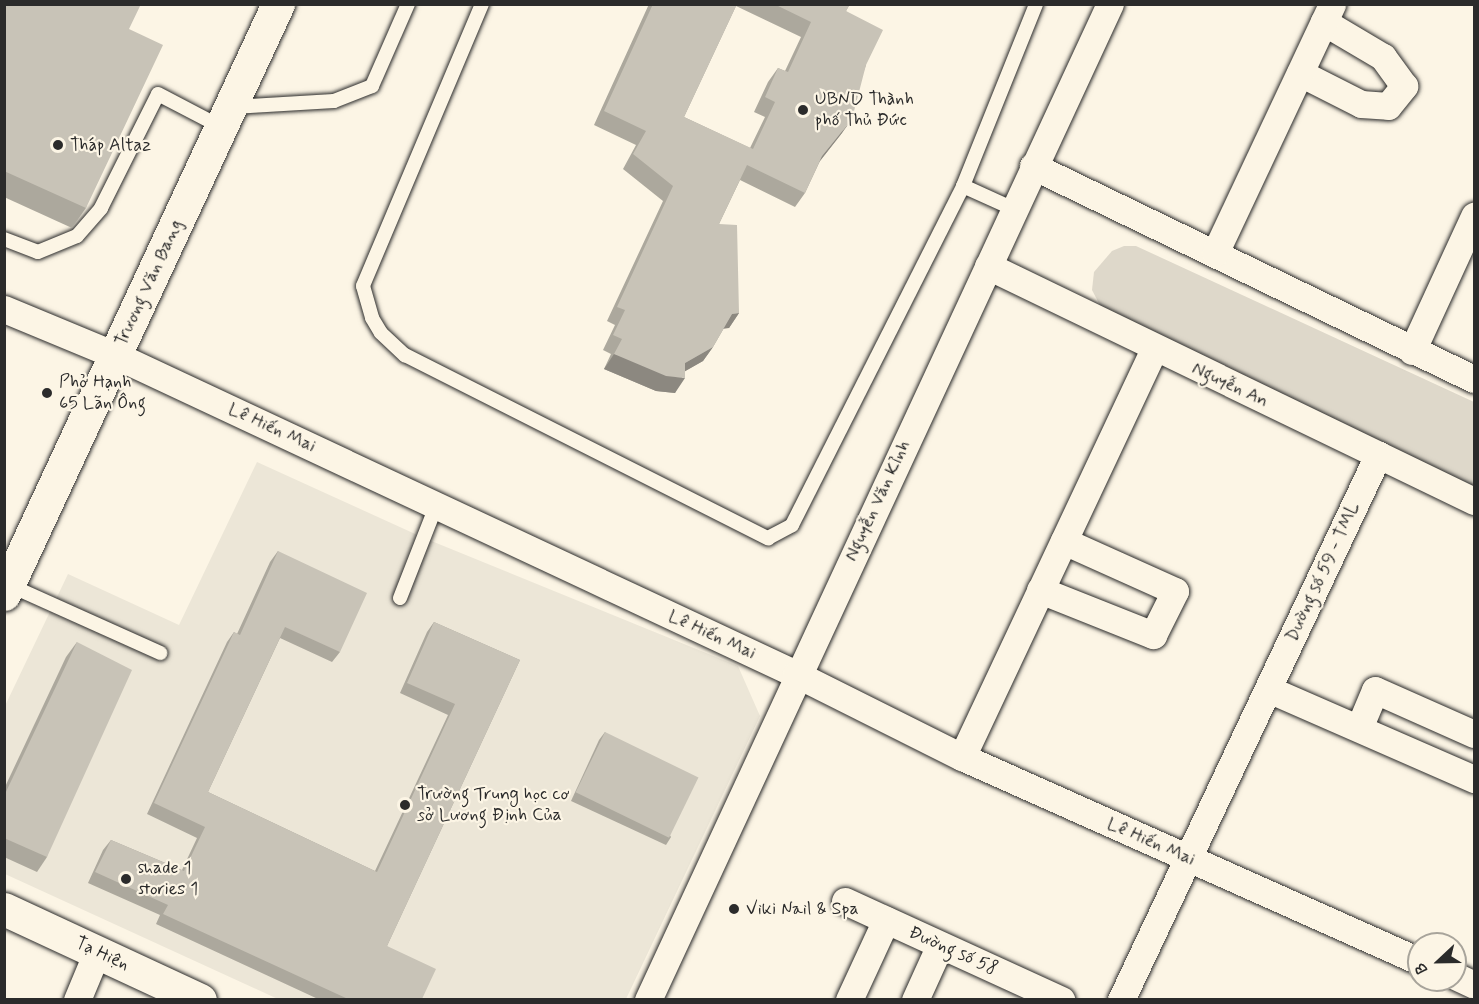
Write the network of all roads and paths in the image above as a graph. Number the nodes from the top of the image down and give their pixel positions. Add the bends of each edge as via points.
1 (278, 4) edge
2 (408, 4) edge
3 (482, 4) edge
4 (1036, 4) edge
5 (1110, 4) edge
6 (1328, 13) edge
7 (1300, 73) junction
8 (226, 117) junction
9 (1033, 166) junction
10 (963, 186) junction
11 (1014, 209) junction
12 (1474, 216) edge
13 (4, 239) edge
14 (1215, 253) junction
15 (988, 267) junction
16 (4, 309) edge
17 (1154, 349) junction
18 (1412, 351) junction
19 (116, 355) junction
20 (1474, 379) edge
21 (1378, 455) junction
22 (1474, 501) edge
23 (436, 506) junction
24 (1064, 542) junction
25 (7, 589) edge
26 (1040, 590) junction
27 (400, 598) dead end
28 (160, 653) dead end
29 (796, 674) junction
30 (1268, 688) junction
31 (1359, 728) junction
32 (1474, 734) edge
33 (962, 757) junction
34 (1474, 778) edge
35 (1188, 858) junction
36 (845, 902) dead end
37 (4, 909) edge
38 (886, 920) junction
39 (940, 945) junction
40 (97, 952) junction
41 (1407, 956) edge
42 (77, 999) edge
43 (200, 999) edge
44 (650, 999) edge
45 (849, 999) edge
46 (915, 999) edge
47 (1061, 999) edge
48 (1121, 999) edge

1 - 8 street, Trương Văn Bang
2 - 8 lane via 372,86 334,101
3 - 10 lane via 363,286 372,318 381,333 405,356 768,538 792,525
4 - 10 lane
5 - 9 street, Nguyễn Văn Kỉnh
6 - 7 street
6 - 7 street via 1383,57 1404,86 1388,106 1361,104
7 - 14 street
8 - 13 lane via 158,94 101,208 77,236 38,252
8 - 19 street, Trương Văn Bang
9 - 11 street, Nguyễn Văn Kỉnh
9 - 14 street
10 - 11 lane
11 - 15 street, Nguyễn Văn Kỉnh
12 - 18 street
14 - 18 street
15 - 17 street, Nguyễn An
15 - 29 street, Nguyễn Văn Kỉnh
16 - 19 street, Lê Hiến Mai
17 - 21 street, Nguyễn An
17 - 24 street
18 - 20 street
19 - 23 street, Lê Hiến Mai
19 - 25 street, Trương Văn Bang
21 - 22 street, Nguyễn An
21 - 30 street, Dường số 59 - TML
23 - 27 lane
23 - 29 street, Lê Hiến Mai
24 - 26 street
24 - 26 street via 1175,591 1153,635
25 - 28 lane
26 - 33 street
29 - 33 street, Lê Hiến Mai
29 - 44 street, Nguyễn Văn Kỉnh
30 - 31 street
30 - 35 street, Dường số 59 - TML
31 - 32 street via 1375,690
31 - 34 street
33 - 35 street, Lê Hiến Mai
35 - 41 street, Lê Hiến Mai
35 - 48 street, Dường số 59 - TML
36 - 38 street, Đường số 58
37 - 40 street, Tạ Hiện
38 - 39 street, Đường số 58
38 - 45 street
39 - 46 street
39 - 47 street, Đường số 58
40 - 42 street
40 - 43 street, Tạ Hiện

